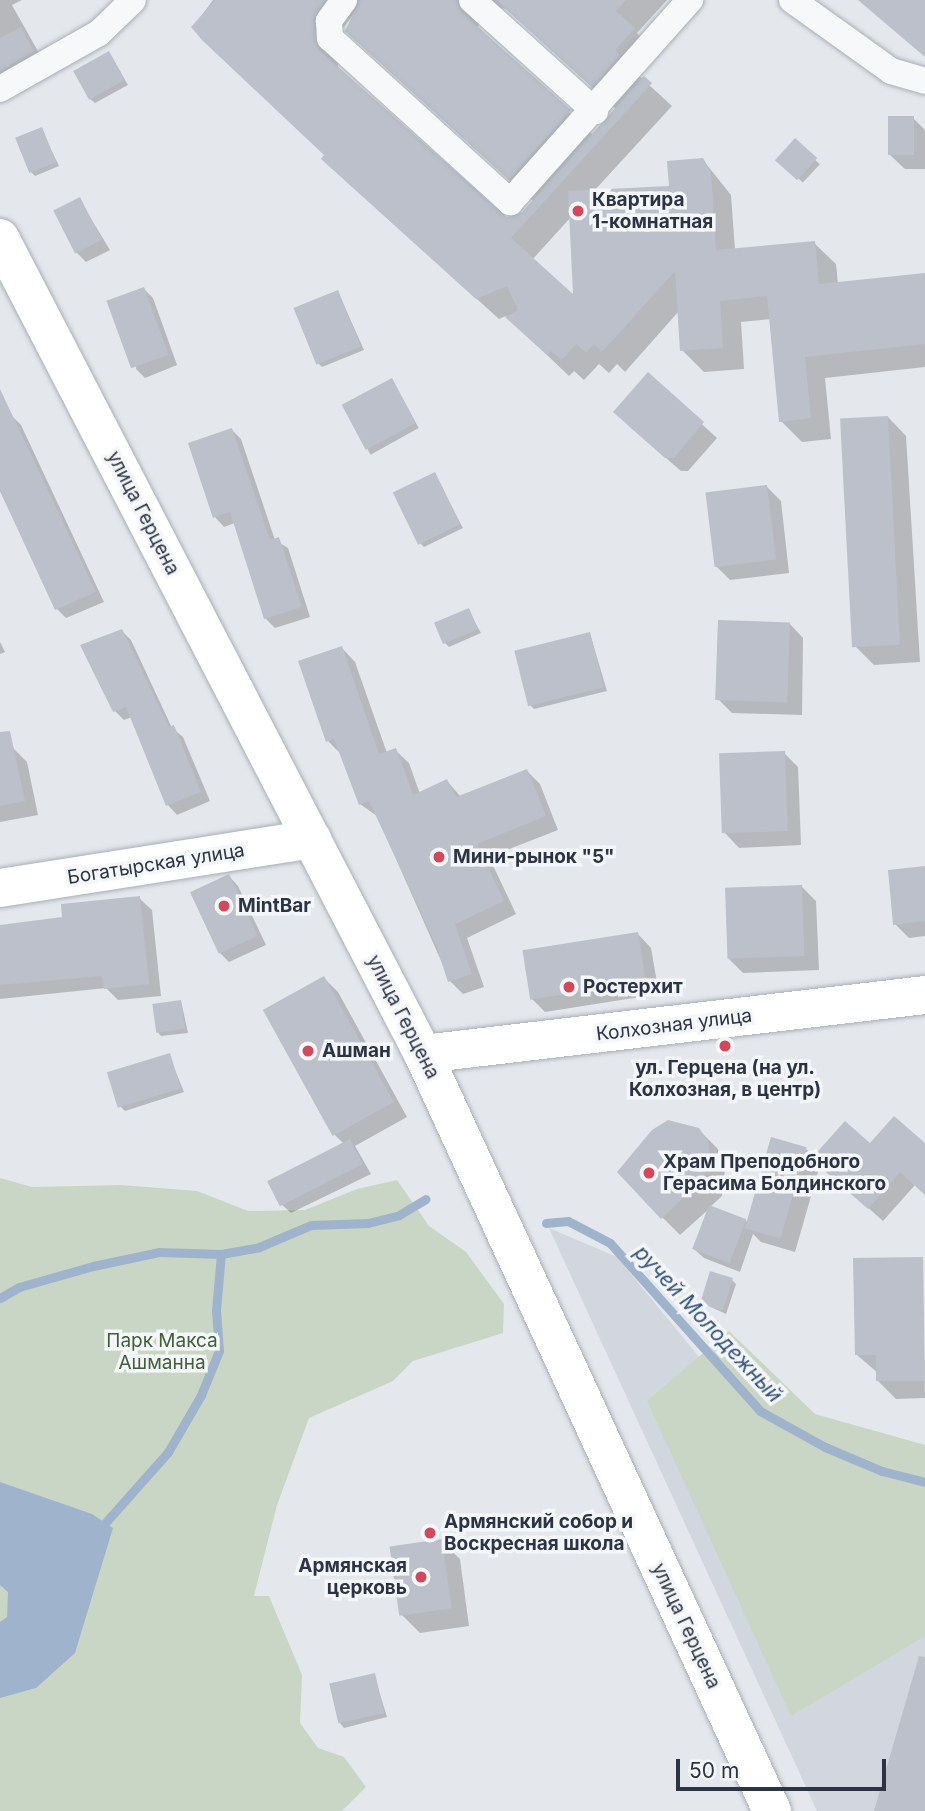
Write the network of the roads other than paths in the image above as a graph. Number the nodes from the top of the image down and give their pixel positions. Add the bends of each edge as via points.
1 (133, 0) edge
2 (344, 0) edge
3 (472, 0) edge
4 (690, 0) edge
5 (792, 0) edge
6 (925, 81) edge
7 (0, 89) edge
8 (595, 111) junction
9 (0, 238) edge
10 (312, 839) junction
11 (0, 888) edge
12 (925, 995) edge
13 (423, 1054) junction
14 (772, 1811) edge

1 - 7 street via 99,33
2 - 8 street via 329,20 330,38 510,202
3 - 8 street
4 - 8 street
5 - 6 street via 891,71
9 - 10 main road, улица Герцена
10 - 11 main road, Богатырская улица
10 - 13 main road, улица Герцена
12 - 13 main road, Колхозная улица
13 - 14 main road, улица Герцена

